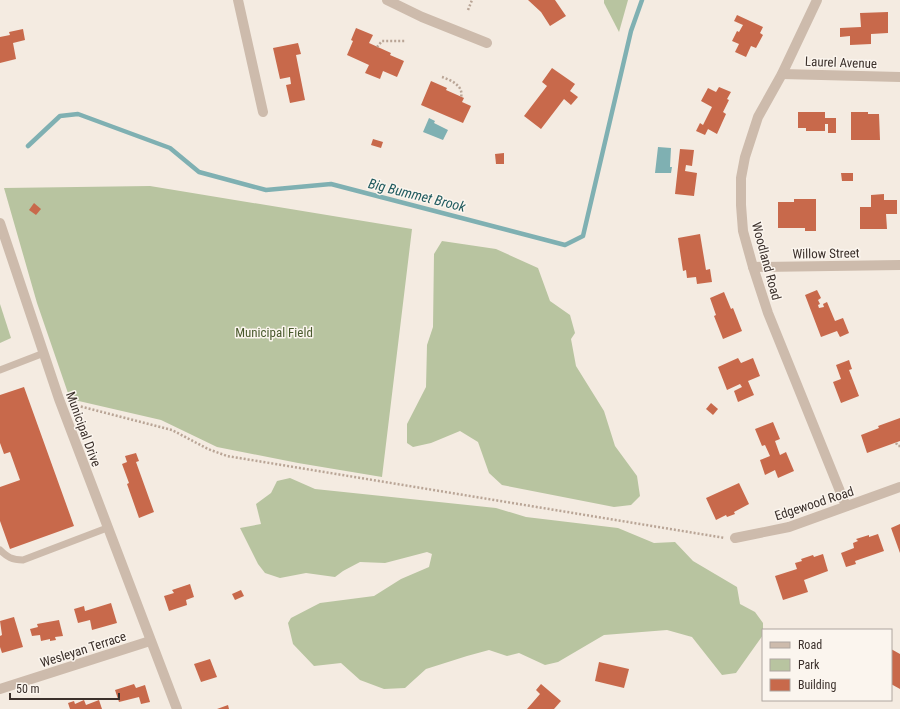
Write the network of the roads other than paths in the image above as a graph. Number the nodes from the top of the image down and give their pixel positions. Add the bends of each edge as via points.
1 (238, 0) edge
2 (387, 0) edge
3 (817, 0) edge
4 (487, 43) dead end
5 (782, 74) junction
6 (900, 77) edge
7 (263, 112) dead end
8 (0, 223) edge
9 (900, 265) edge
10 (753, 267) junction
11 (44, 353) junction
12 (0, 370) edge
13 (900, 487) edge
14 (846, 506) junction
15 (107, 528) junction
16 (735, 538) road end
17 (0, 550) edge
18 (150, 641) junction
19 (0, 689) edge
20 (177, 709) edge

1 - 7 street
2 - 4 street
3 - 5 street, Woodland Road
5 - 6 street, Laurel Avenue
5 - 10 street, Woodland Road via 758,117 741,178 743,231
8 - 11 street, Municipal Drive
9 - 10 street, Willow Street
10 - 14 street, Woodland Road via 768,314
11 - 12 lane
11 - 15 street, Municipal Drive
13 - 14 street, Edgewood Road
14 - 16 street, Edgewood Road via 789,527
15 - 17 lane via 22,560 13,560
15 - 18 street, Municipal Drive
18 - 19 street, Wesleyan Terrace
18 - 20 street, Municipal Drive

